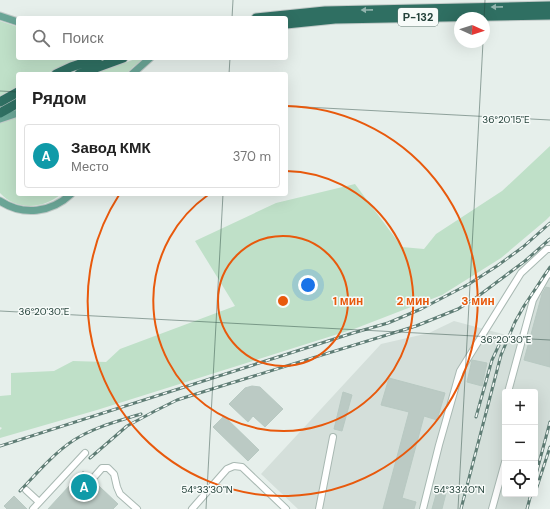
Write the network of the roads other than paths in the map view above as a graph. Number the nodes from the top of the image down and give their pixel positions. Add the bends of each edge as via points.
1 (550, 6) edge
2 (550, 15) edge
3 (0, 16) edge
4 (275, 16) edge
5 (16, 21) edge
6 (288, 24) edge
7 (92, 60) edge
8 (118, 60) edge
9 (148, 60) edge
10 (60, 72) edge
11 (84, 72) edge
12 (134, 72) edge
13 (16, 93) edge
14 (0, 102) edge
15 (16, 103) edge
16 (0, 113) edge
17 (16, 114) edge
18 (0, 119) edge
19 (69, 196) edge
20 (0, 201) edge
21 (550, 250) edge
22 (550, 272) edge
23 (509, 389) edge
24 (333, 437) dead end
25 (85, 453) dead end
26 (502, 473) edge
27 (95, 476) dead end
28 (26, 490) dead end
29 (39, 502) junction
30 (33, 509) edge
31 (137, 509) edge
32 (192, 509) edge
33 (286, 509) edge
34 (319, 509) edge
35 (423, 509) edge
36 (492, 509) edge

1 -> 4 highway, Р-132 via 324,11
2 - 6 highway, Р-132 via 335,20
3 - 5 main road
7 - 10 highway
8 - 11 highway
9 - 12 main road
13 - 14 highway
15 - 16 highway
17 - 18 main road
19 - 20 main road via 55,206 37,211 16,209
21 - 35 street via 547,249 521,272 460,371
22 - 23 street via 533,300
24 - 34 street
25 - 29 street
26 - 36 street
27 - 31 street via 102,468 108,468 114,474 120,494
28 - 29 street
29 - 30 street
32 - 33 street via 227,470 234,466 242,467

